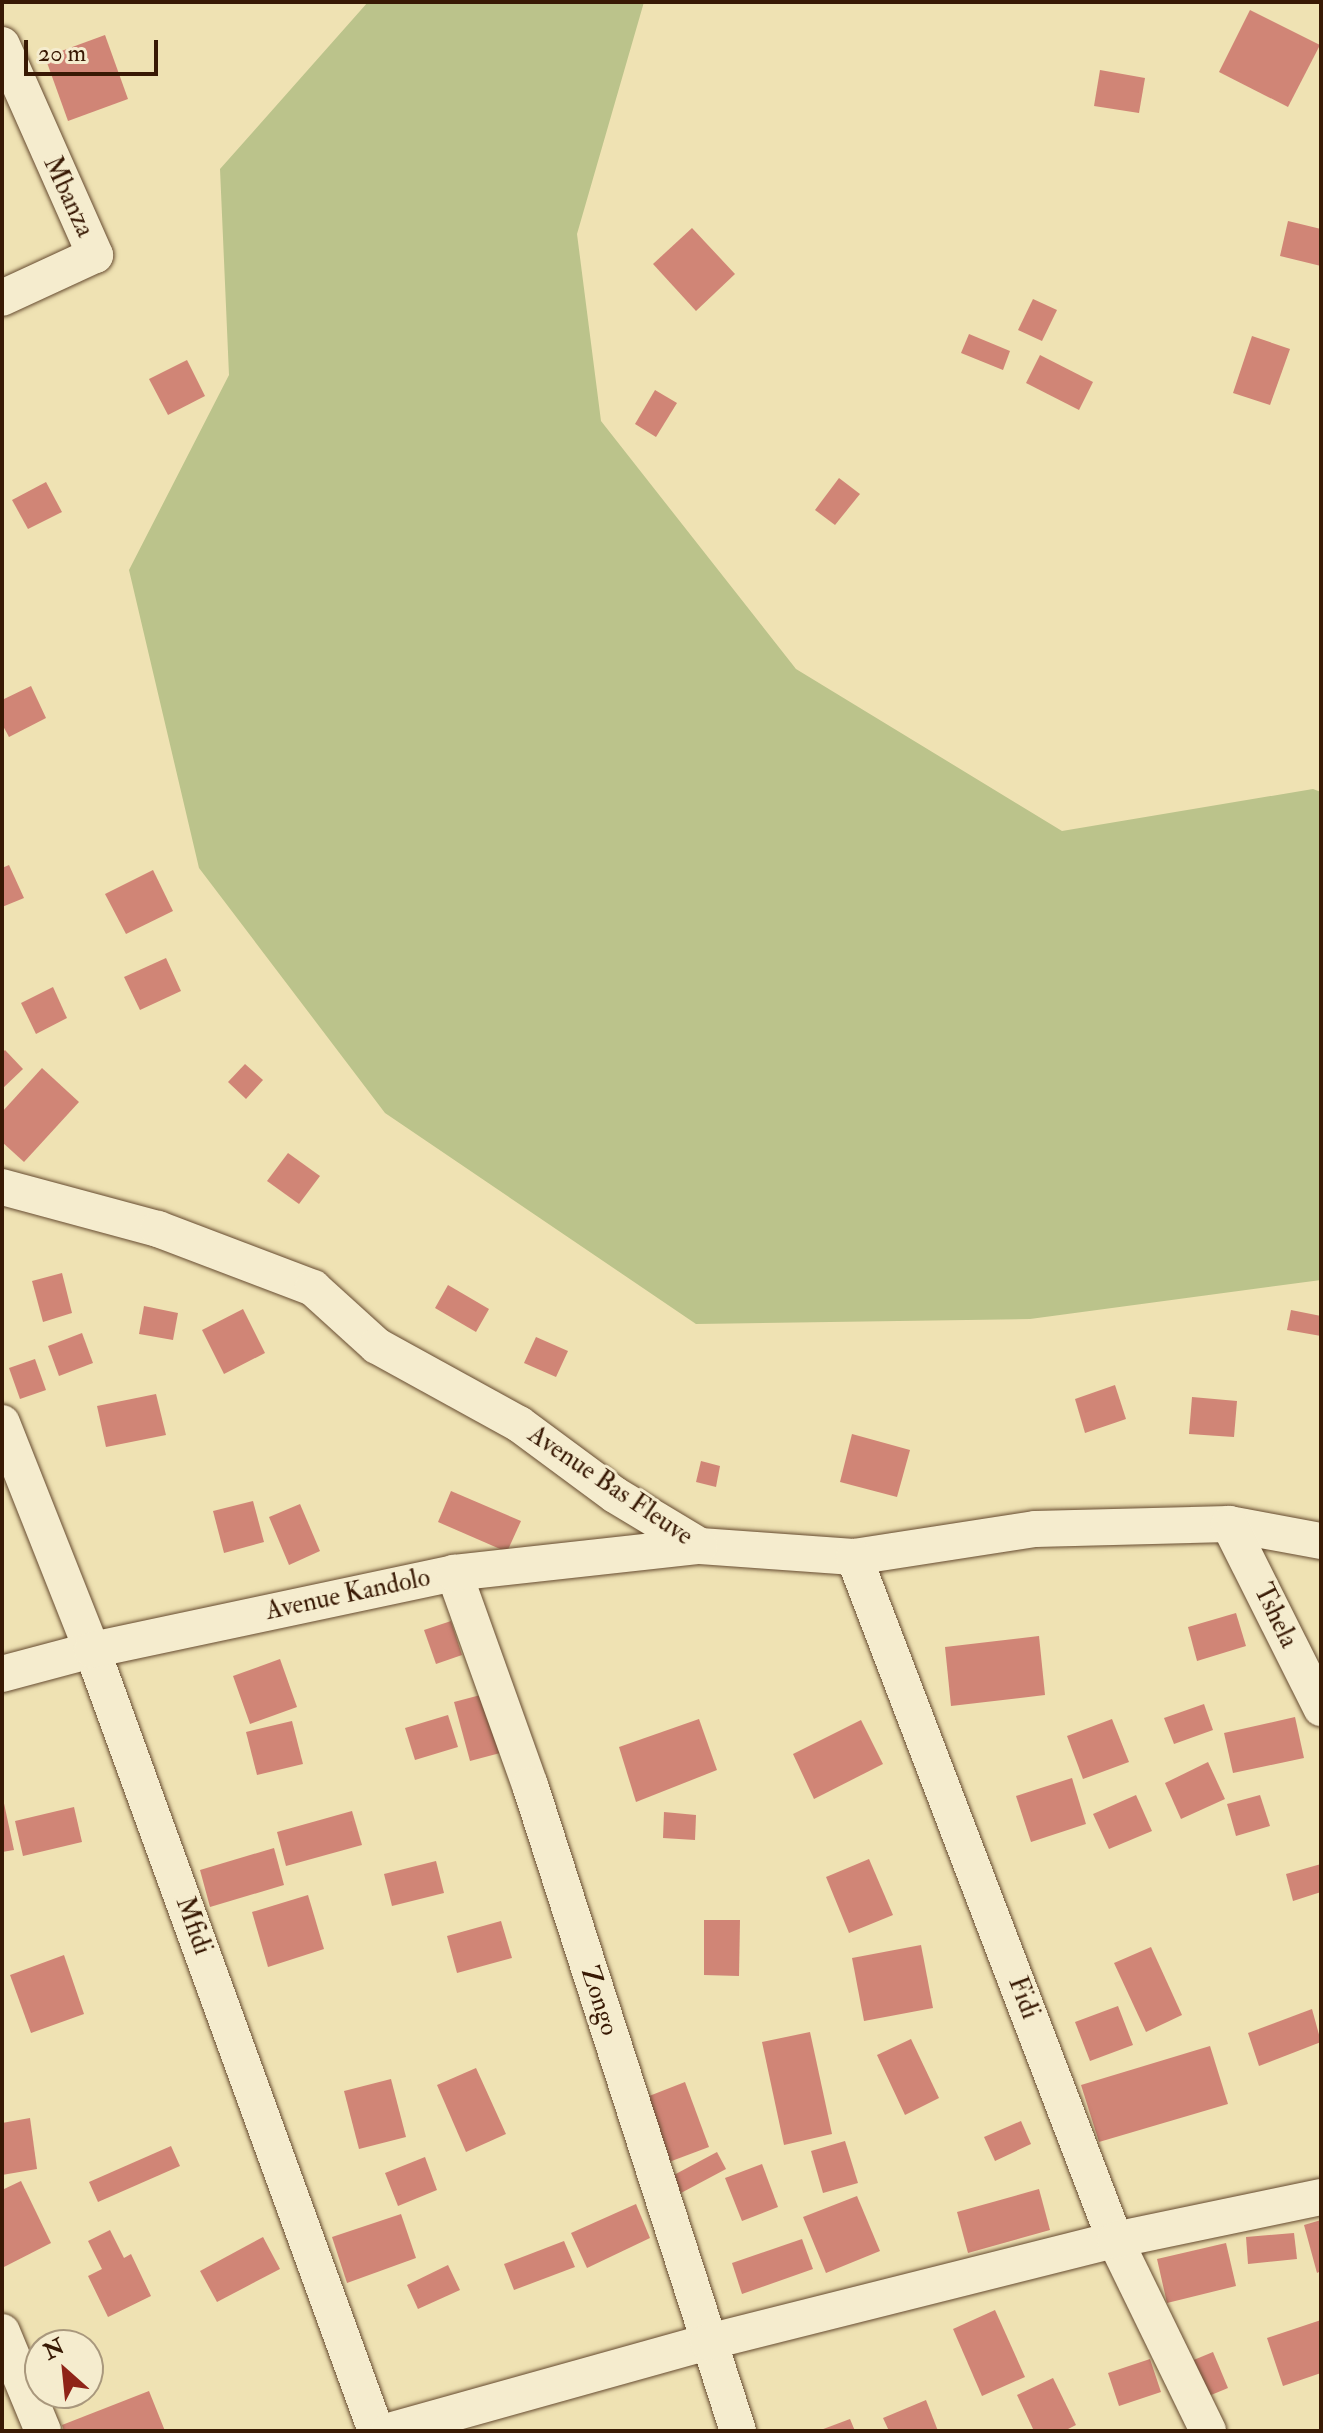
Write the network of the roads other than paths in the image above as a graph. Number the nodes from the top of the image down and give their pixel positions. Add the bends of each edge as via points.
1 (2, 45) edge
2 (2, 298) edge
3 (2, 1187) edge
4 (2, 1423) edge
5 (1229, 1524) junction
6 (1321, 1541) edge
7 (700, 1546) junction
8 (854, 1557) junction
9 (454, 1573) junction
10 (92, 1650) junction
11 (2, 1674) edge
12 (1321, 1708) edge
13 (1321, 2197) edge
14 (1115, 2240) junction
15 (2, 2332) edge
16 (708, 2342) junction
17 (43, 2431) edge
18 (376, 2431) edge
19 (389, 2431) edge
20 (738, 2431) edge
21 (1208, 2431) edge

1 - 2 street, Mbanza via 95,255
3 - 7 street, Avenue Bas Fleuve via 158,1229 313,1288 377,1346 519,1424 615,1495
4 - 10 street, Mfidi
5 - 6 street, Avenue Bas Fleuve
5 - 8 street, Avenue Bas Fleuve via 1035,1529
5 - 12 street, Tshela
7 - 8 street, Avenue Bas Fleuve
7 - 9 street, Avenue Kandolo
8 - 14 street, Fidi
9 - 10 street, Avenue Kandolo
9 - 16 street, Zongo via 530,1785
10 - 11 street, Avenue Kandolo
10 - 18 street, Mfidi
13 - 14 street
14 - 16 street
14 - 21 street, Fidi
15 - 17 street
16 - 19 street
16 - 20 street, Zongo

